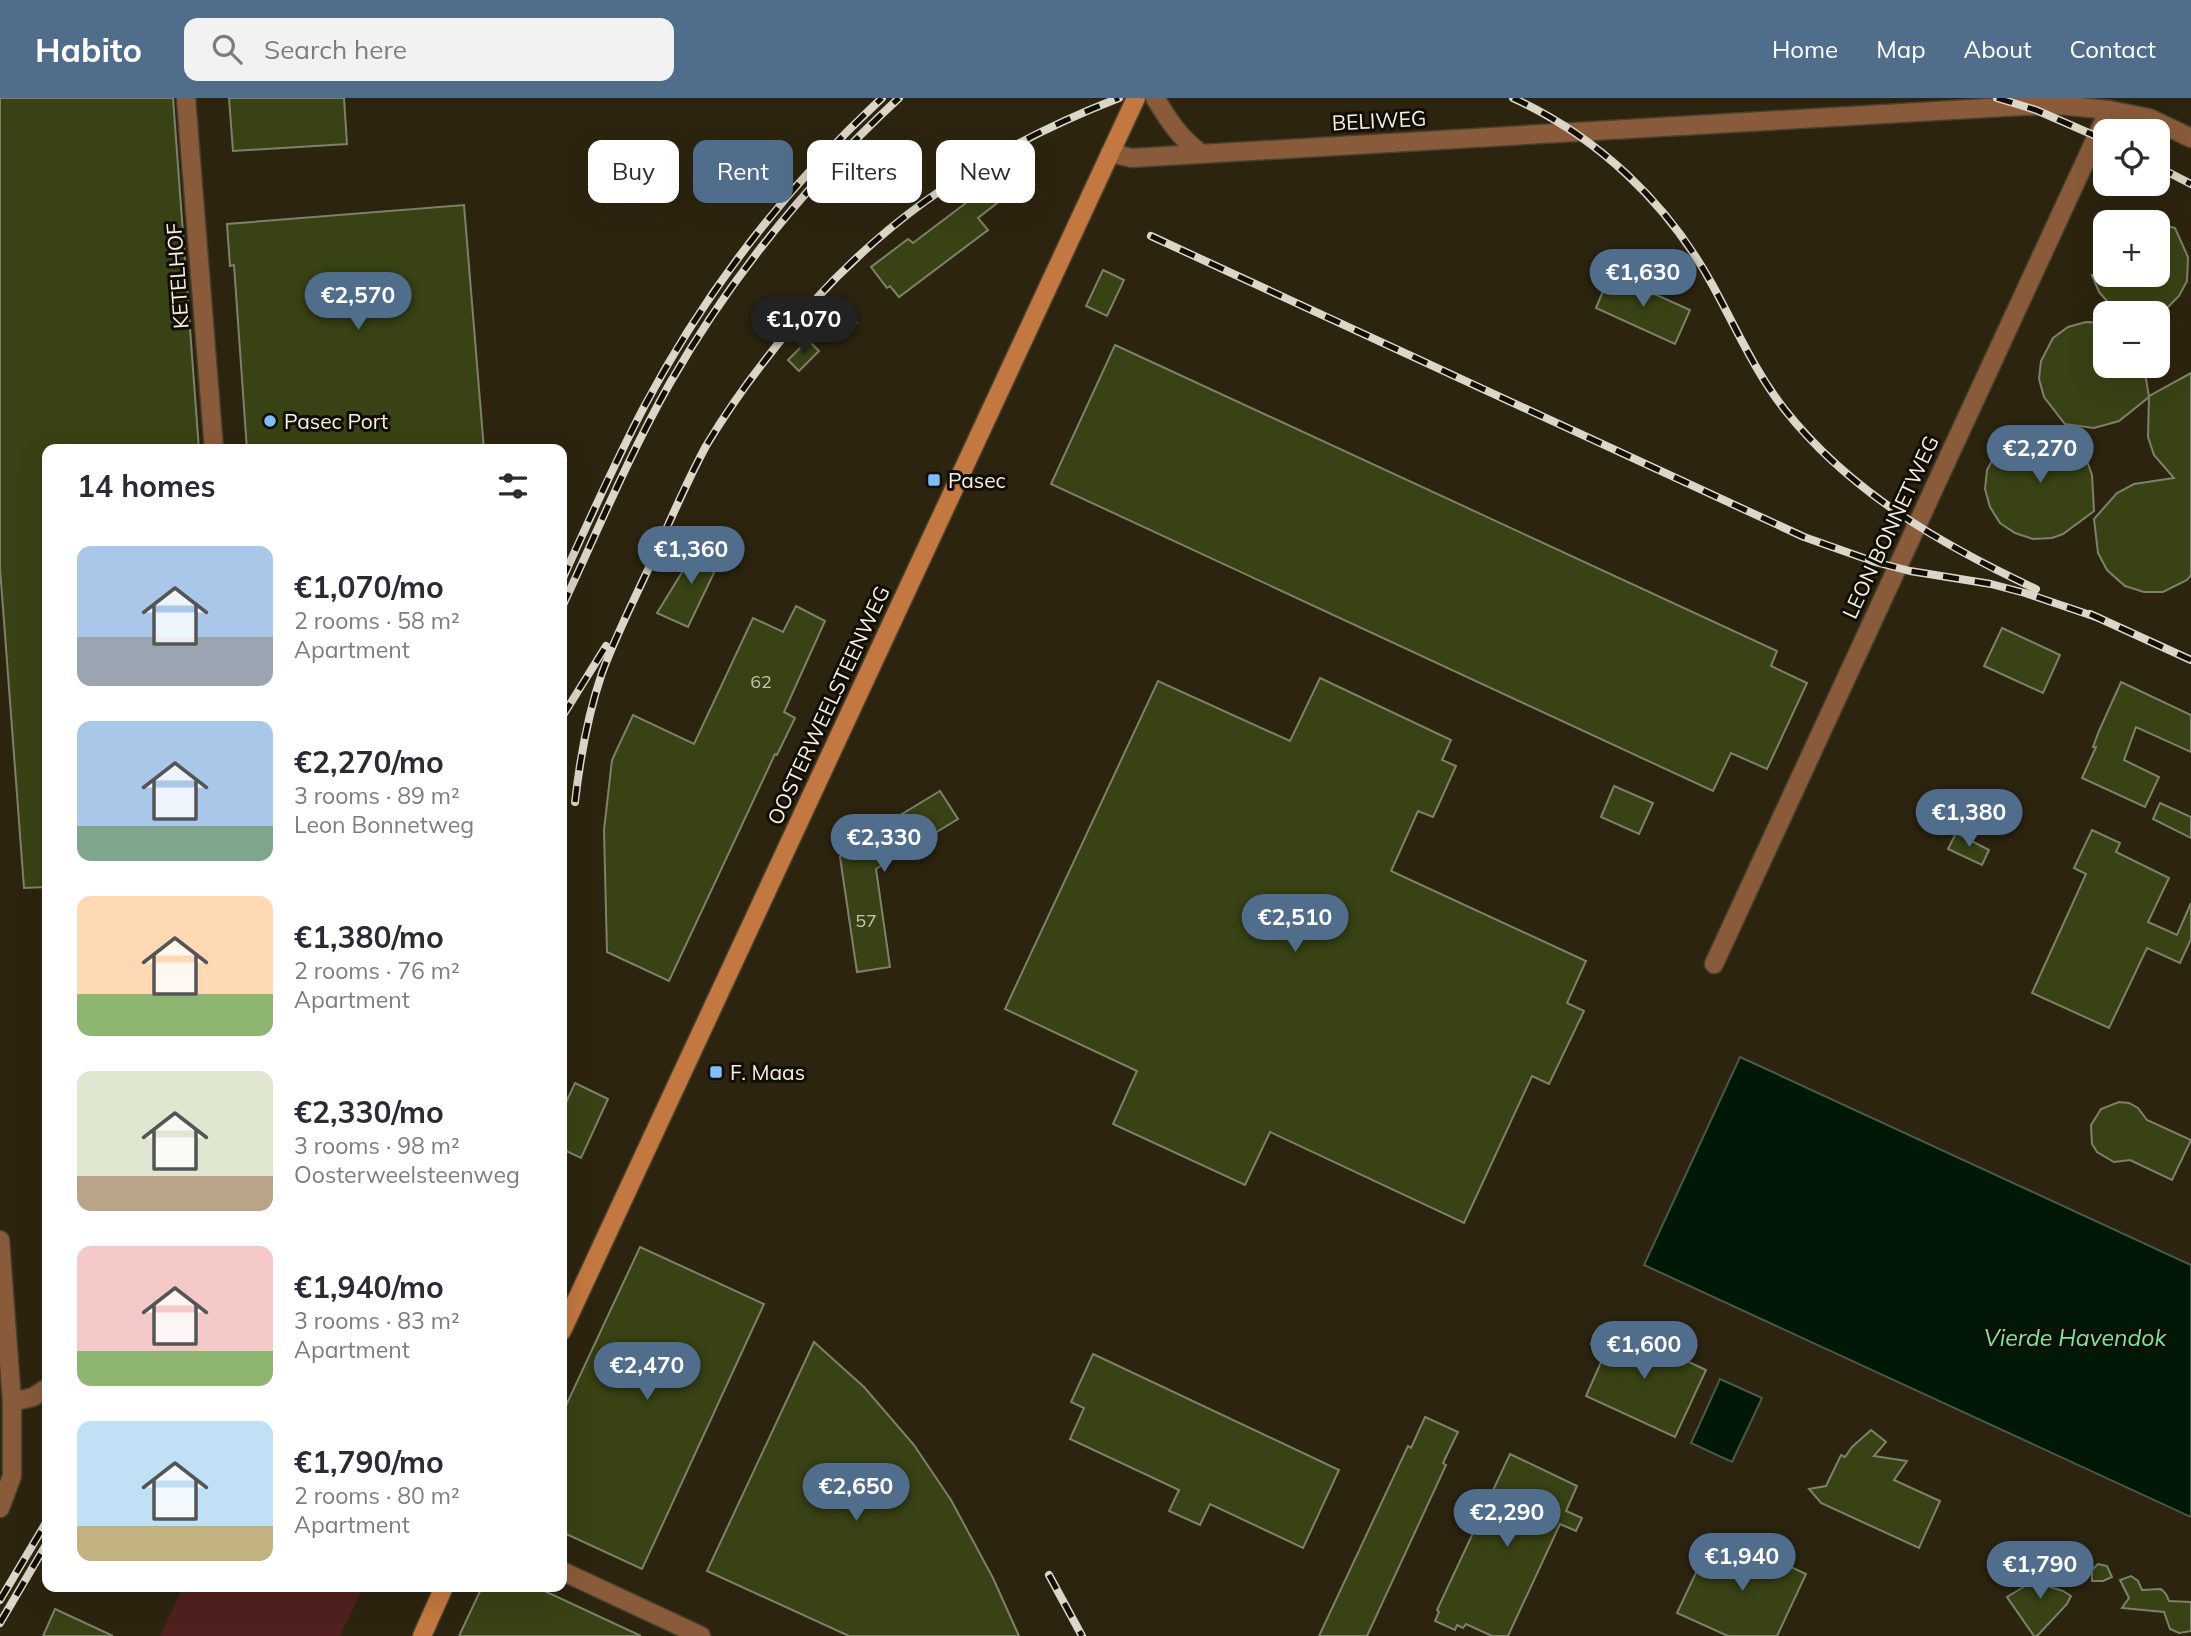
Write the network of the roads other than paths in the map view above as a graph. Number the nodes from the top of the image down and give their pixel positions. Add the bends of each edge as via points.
1 (186, 98) edge
2 (1136, 98) edge
3 (1155, 98) edge
4 (2109, 110) junction
5 (2191, 138) edge
6 (1199, 152) junction
7 (1110, 153) junction
8 (214, 444) edge
9 (1714, 964) dead end
10 (0, 1240) edge
11 (567, 1320) edge
12 (42, 1391) edge
13 (12, 1402) junction
14 (0, 1508) edge
15 (567, 1572) edge
16 (442, 1592) edge
17 (422, 1636) edge
18 (701, 1636) edge

1 - 8 street, KETELHOF
2 - 7 main road, OOSTERWEELSTEENWEG
3 - 6 street via 1184,141
4 - 5 street, BELIWEG via 2149,118
4 - 6 street, BELIWEG via 2003,106
4 - 9 street, LEON BONNETWEG
6 - 7 street, BELIWEG via 1132,158
7 - 11 main road, OOSTERWEELSTEENWEG
10 - 13 street
12 - 13 street
13 - 14 street via 12,1476
15 - 18 street
16 - 17 main road

